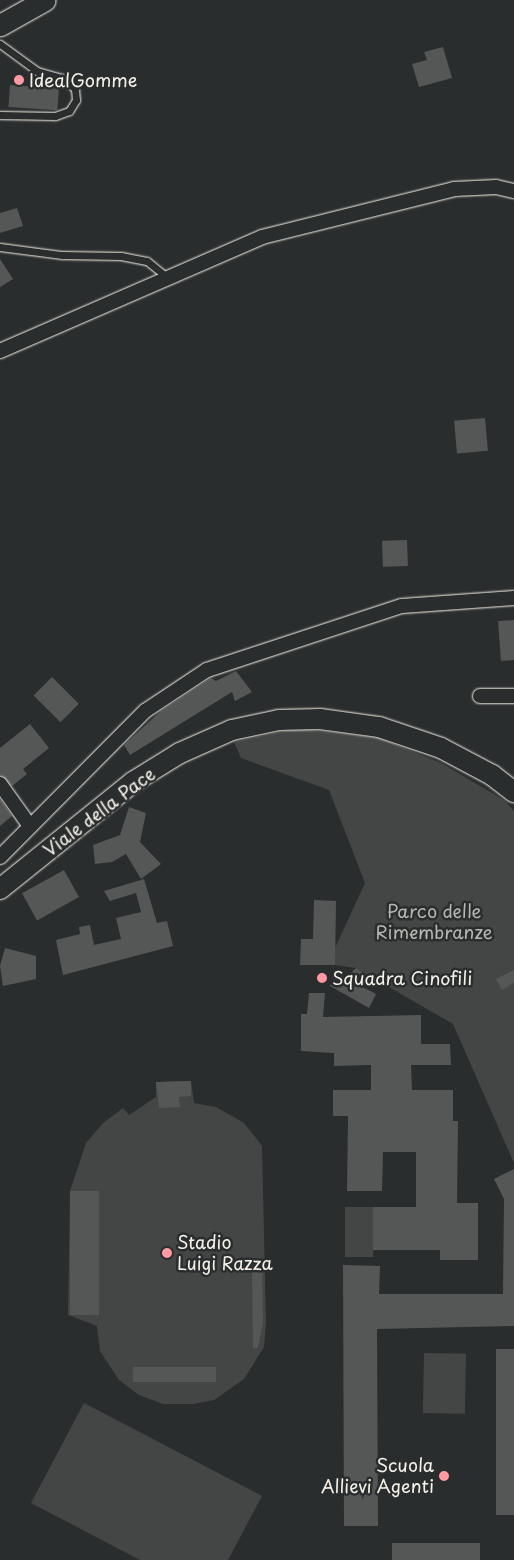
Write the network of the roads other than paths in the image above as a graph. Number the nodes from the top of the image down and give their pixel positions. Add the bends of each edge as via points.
1 (45, 0) edge
2 (0, 25) edge
3 (0, 44) edge
4 (0, 115) edge
5 (514, 191) edge
6 (0, 247) edge
7 (170, 279) junction
8 (0, 350) edge
9 (514, 598) edge
10 (480, 696) dead end
11 (514, 696) edge
12 (0, 784) edge
13 (514, 792) edge
14 (30, 826) junction
15 (0, 857) edge
16 (0, 889) edge

1 - 2 main road
3 - 4 lane via 37,71 62,78 75,89 76,100 69,110 55,116
5 - 7 street via 496,187 454,189 368,209 262,237
6 - 7 lane via 62,255 121,256 147,261
7 - 8 street
9 - 14 street via 402,606 207,670 145,711
10 - 11 street
12 - 14 street
13 - 16 main road, Viale della Pace via 492,775 441,748 379,727 320,719 279,720 232,730 180,753 133,782
14 - 15 street

